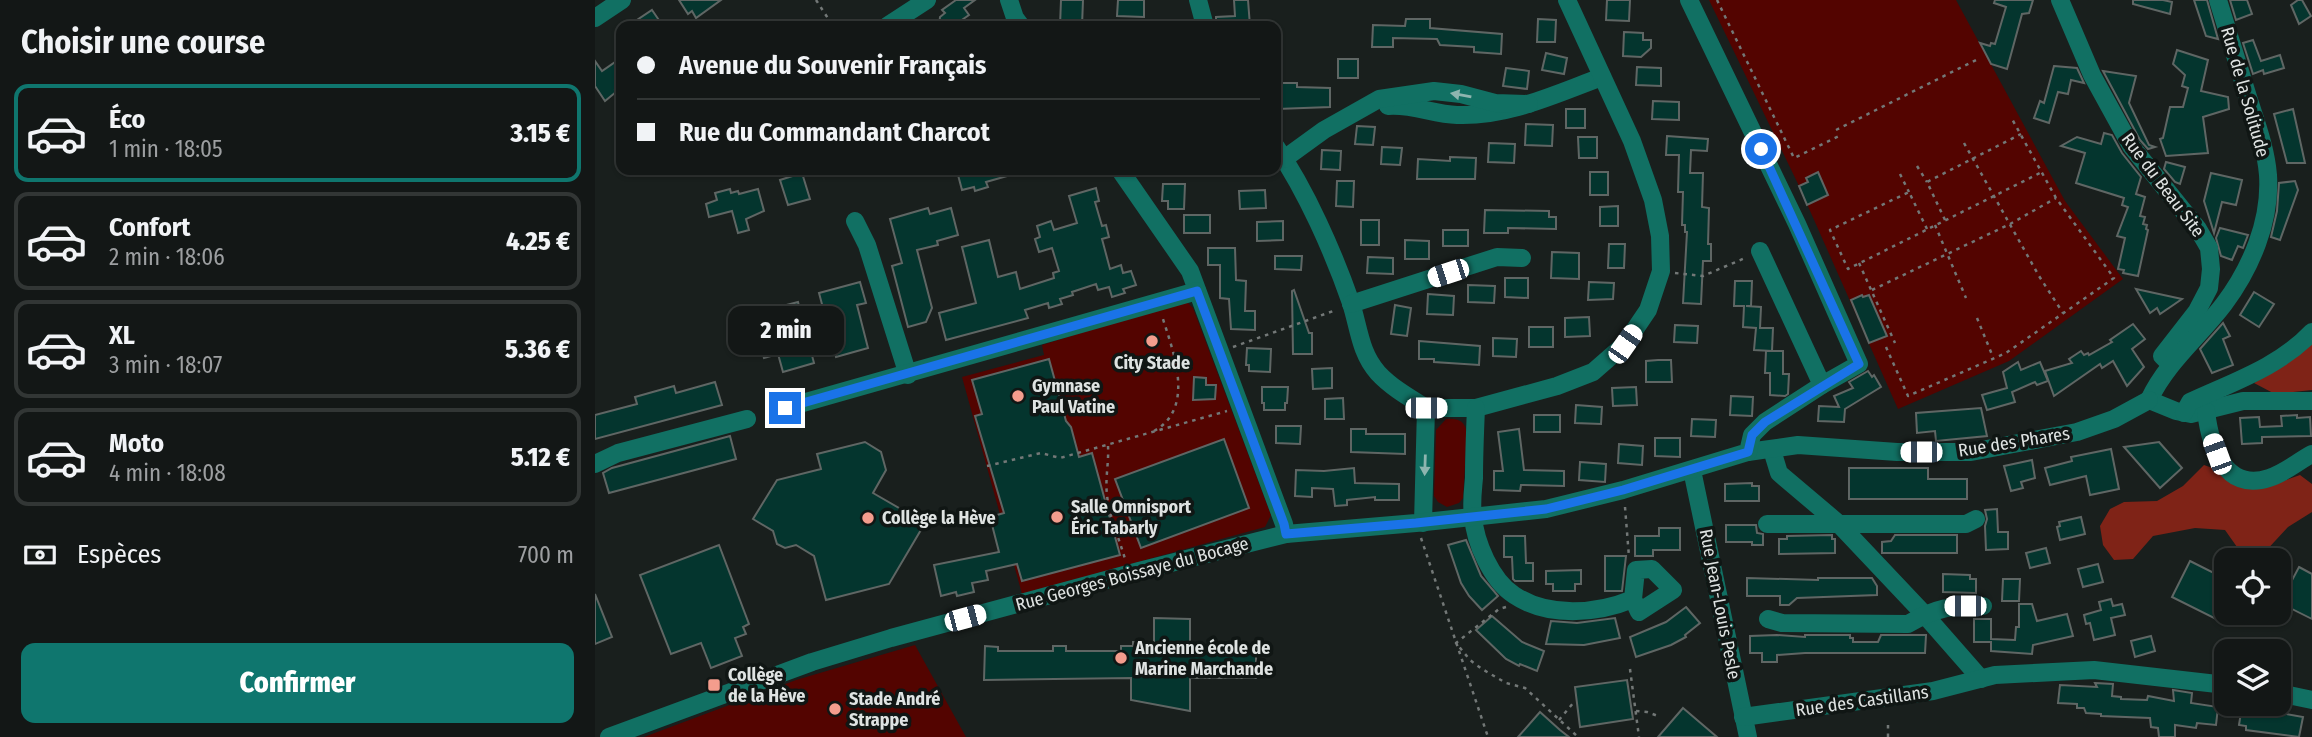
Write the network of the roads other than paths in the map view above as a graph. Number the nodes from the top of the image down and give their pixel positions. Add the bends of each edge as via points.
1 (621, 0) edge
2 (1009, 0) edge
3 (1198, 0) edge
4 (1567, 0) edge
5 (1689, 0) edge
6 (2060, 0) edge
7 (2218, 0) edge
8 (921, 4) edge
9 (595, 18) edge
10 (895, 21) edge
11 (1017, 21) edge
12 (1204, 21) edge
13 (1602, 77) junction
14 (1281, 152) edge
15 (1281, 155) edge
16 (1124, 175) edge
17 (855, 221) dead end
18 (1760, 251) road end
19 (1522, 258) dead end
20 (1197, 291) junction
21 (1351, 304) junction
22 (2312, 332) edge
23 (2171, 364) junction
24 (908, 375) junction
25 (1822, 385) junction
26 (2149, 400) junction
27 (2312, 401) edge
28 (785, 408) dead end
29 (1426, 408) junction
30 (1476, 408) junction
31 (2206, 411) junction
32 (2184, 413) junction
33 (747, 419) dead end
34 (1772, 450) junction
35 (1748, 452) junction
36 (2312, 454) edge
37 (595, 464) edge
38 (1692, 470) junction
39 (1623, 490) joint
40 (1472, 517) junction
41 (1976, 519) dead end
42 (1420, 523) junction
43 (1837, 523) junction
44 (1767, 524) dead end
45 (1286, 534) junction
46 (1633, 599) junction
47 (1983, 606) dead end
48 (1924, 614) junction
49 (1768, 619) dead end
50 (1980, 679) junction
51 (2214, 684) edge
52 (2291, 696) edge
53 (2312, 700) edge
54 (1743, 717) junction
55 (609, 737) edge
56 (1748, 737) edge

1 - 9 street
2 - 11 street
3 - 12 street
4 - 13 street
5 - 25 street via 1859,364
6 - 23 street, Rue du Beau Site via 2092,75 2131,146 2209,248 2209,288 2162,356
7 - 23 street, Rue de la Solitude via 2259,131 2268,175 2266,215 2247,271 2223,306
8 - 10 street
13 - 14 street via 1492,113 1456,115 1403,105 1360,110
13 - 30 street via 1653,200 1661,271 1648,310 1625,344 1593,372
15 - 21 street via 1320,229
16 - 20 street via 1177,250
17 - 24 street via 867,245
18 - 25 street
19 - 21 street via 1497,257
20 - 24 street
20 - 45 street
21 - 29 street via 1360,344 1377,372
22 - 32 street via 2274,364 2190,402
23 - 26 street, Rue de la Solitude
24 - 28 street
25 - 35 street via 1765,422 1752,435
26 - 32 street
26 - 34 street, Rue des Phares via 2077,432 1971,452 1798,445
27 - 31 street via 2243,401
29 - 30 street
29 -> 42 street
30 - 40 street
31 - 32 street
31 - 36 street via 2217,454 2236,476 2253,481 2269,478
33 - 37 street via 618,453
34 - 35 street, Rue des Phares
34 - 43 street via 1779,473
35 - 38 street, Rue des Phares
38 - 39 street, Rue des Phares
38 - 54 street, Rue Jean-Louis Pesle
39 - 40 street, Rue Georges Boissaye du Bocage via 1546,509
40 - 42 street, Rue Georges Boissaye du Bocage
40 - 46 street via 1494,573 1513,594 1556,610 1586,611
41 - 43 street via 1966,524
42 - 45 street, Rue Georges Boissaye du Bocage
43 - 44 street
43 - 48 street
45 - 55 street, Rue Georges Boissaye du Bocage via 891,638 812,662
46 - 46 street via 1639,612 1673,590 1652,569 1636,570
47 - 48 street via 1948,606
48 - 49 street via 1908,624
48 - 50 street
50 - 51 street, Rue des Castillans via 2094,670
50 - 54 street, Rue des Castillans via 1933,691
52 - 53 street
54 - 56 street, Rue Jean-Louis Pesle

